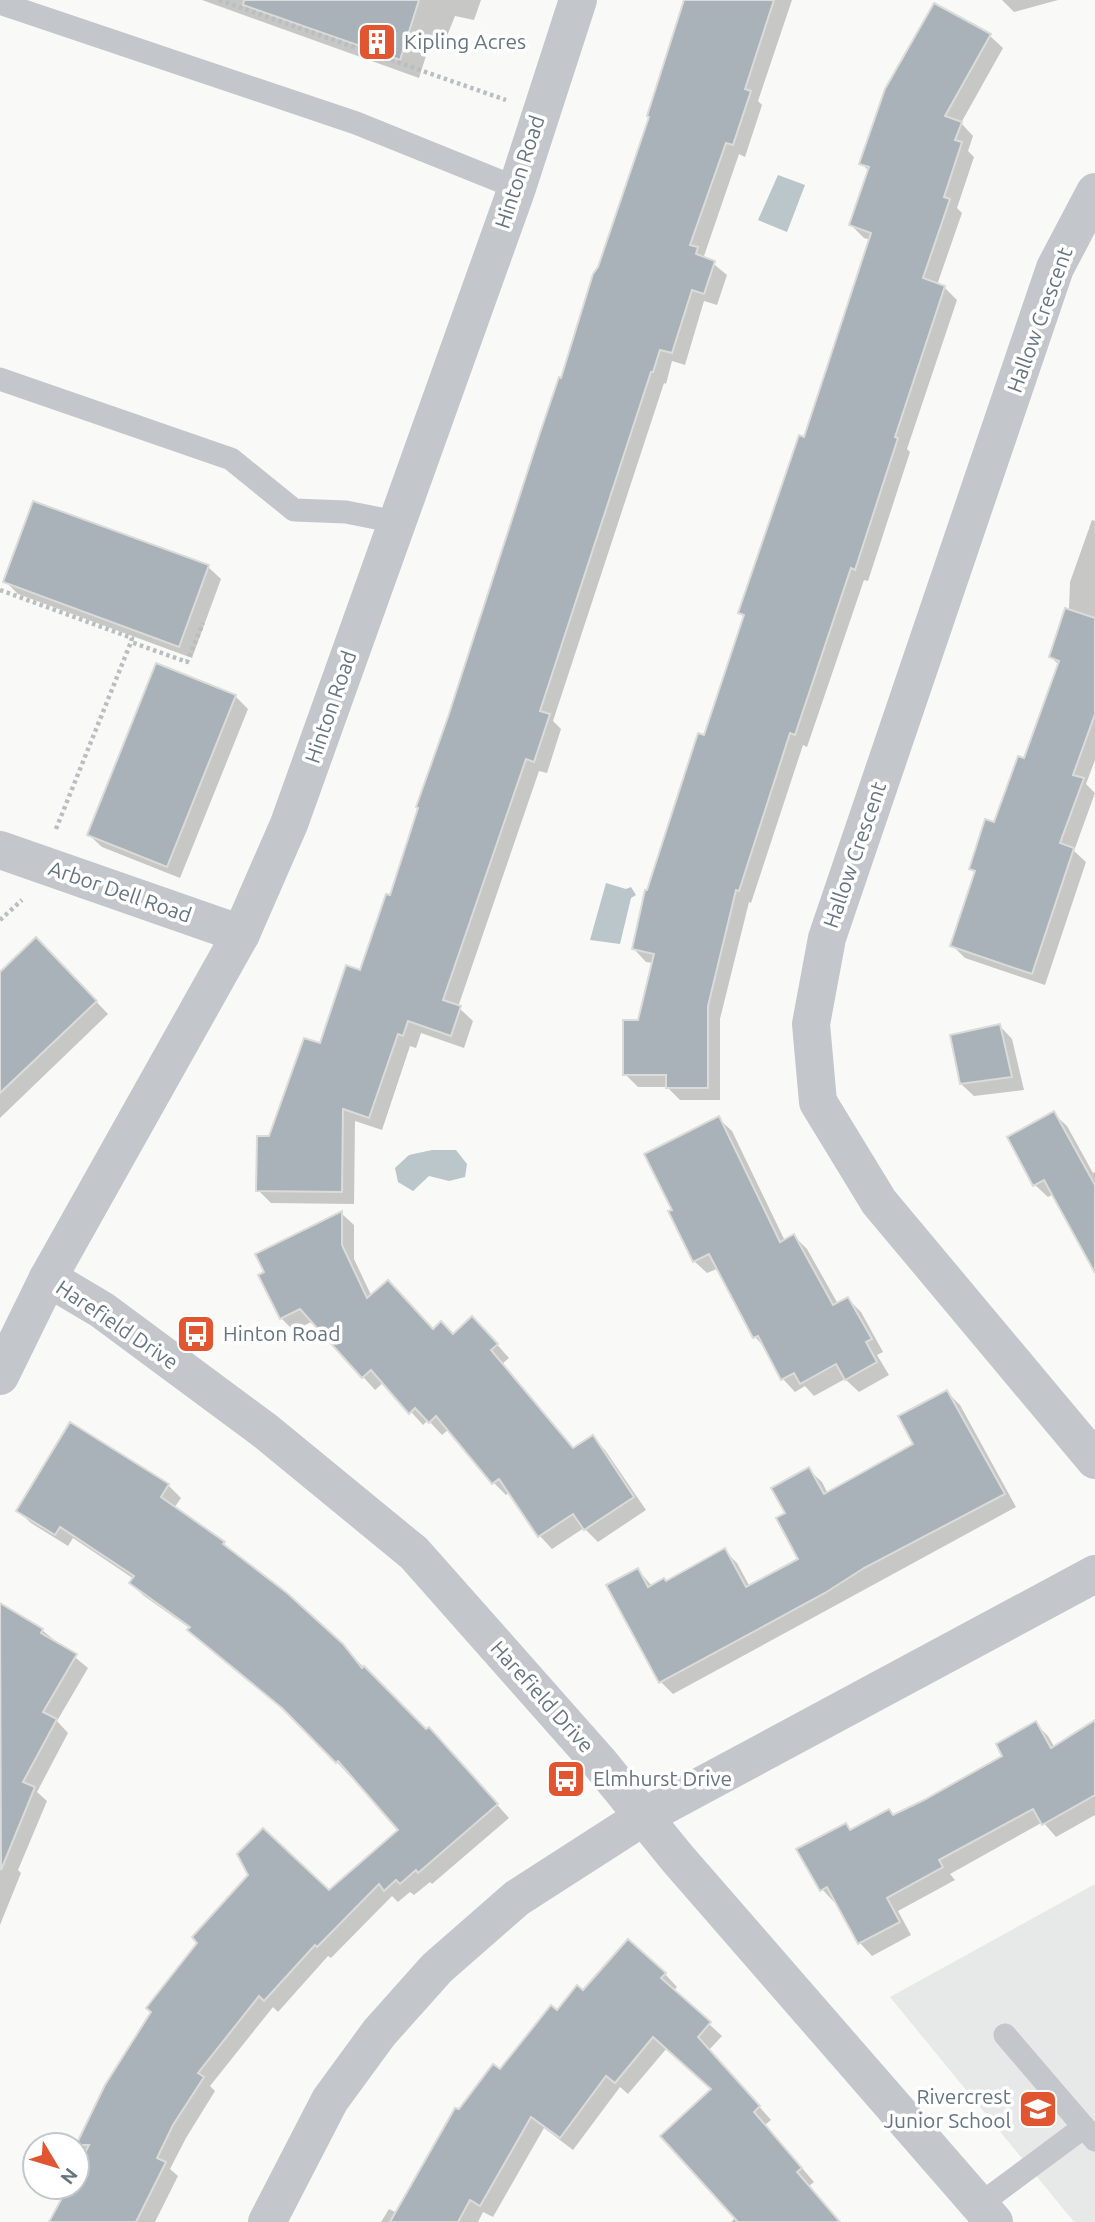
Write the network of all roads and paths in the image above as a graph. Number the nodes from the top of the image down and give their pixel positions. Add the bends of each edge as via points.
1 (219, 0) edge
2 (578, 0) edge
3 (0, 3) edge
4 (540, 112) junction
5 (517, 188) junction
6 (1095, 192) edge
7 (0, 379) edge
8 (397, 522) junction
9 (0, 590) edge
10 (203, 623) dead end
11 (131, 642) junction
12 (0, 850) edge
13 (42, 865) junction
14 (0, 920) edge
15 (241, 934) junction
16 (48, 1278) junction
17 (0, 1376) edge
18 (1095, 1460) edge
19 (1095, 1574) edge
20 (643, 1817) junction
21 (1005, 2035) dead end
22 (1089, 2133) edge
23 (987, 2213) edge
24 (267, 2222) edge

1 - 4 path
2 - 4 street, Hinton Road
3 - 5 lane via 356,123
4 - 5 street, Hinton Road
5 - 8 street, Hinton Road
6 - 18 street, Hallow Crescent via 1055,268 1019,373 827,938 811,1024 818,1102 879,1202
7 - 8 lane via 231,459 294,510 346,512
8 - 15 street, Hinton Road via 289,824
9 - 11 path via 132,638
10 - 11 path via 187,662
11 - 13 path
12 - 13 street, Arbor Dell Road
13 - 14 path via 26,896
13 - 15 street, Arbor Dell Road
15 - 16 street, Hinton Road
16 - 17 street, Hinton Road
16 - 20 street, Harefield Drive via 102,1310 264,1430 414,1553
19 - 20 street
20 - 23 street, Harefield Drive
20 - 24 street via 517,1898 437,1968 379,2033 330,2100
21 - 22 lane
22 - 23 lane

